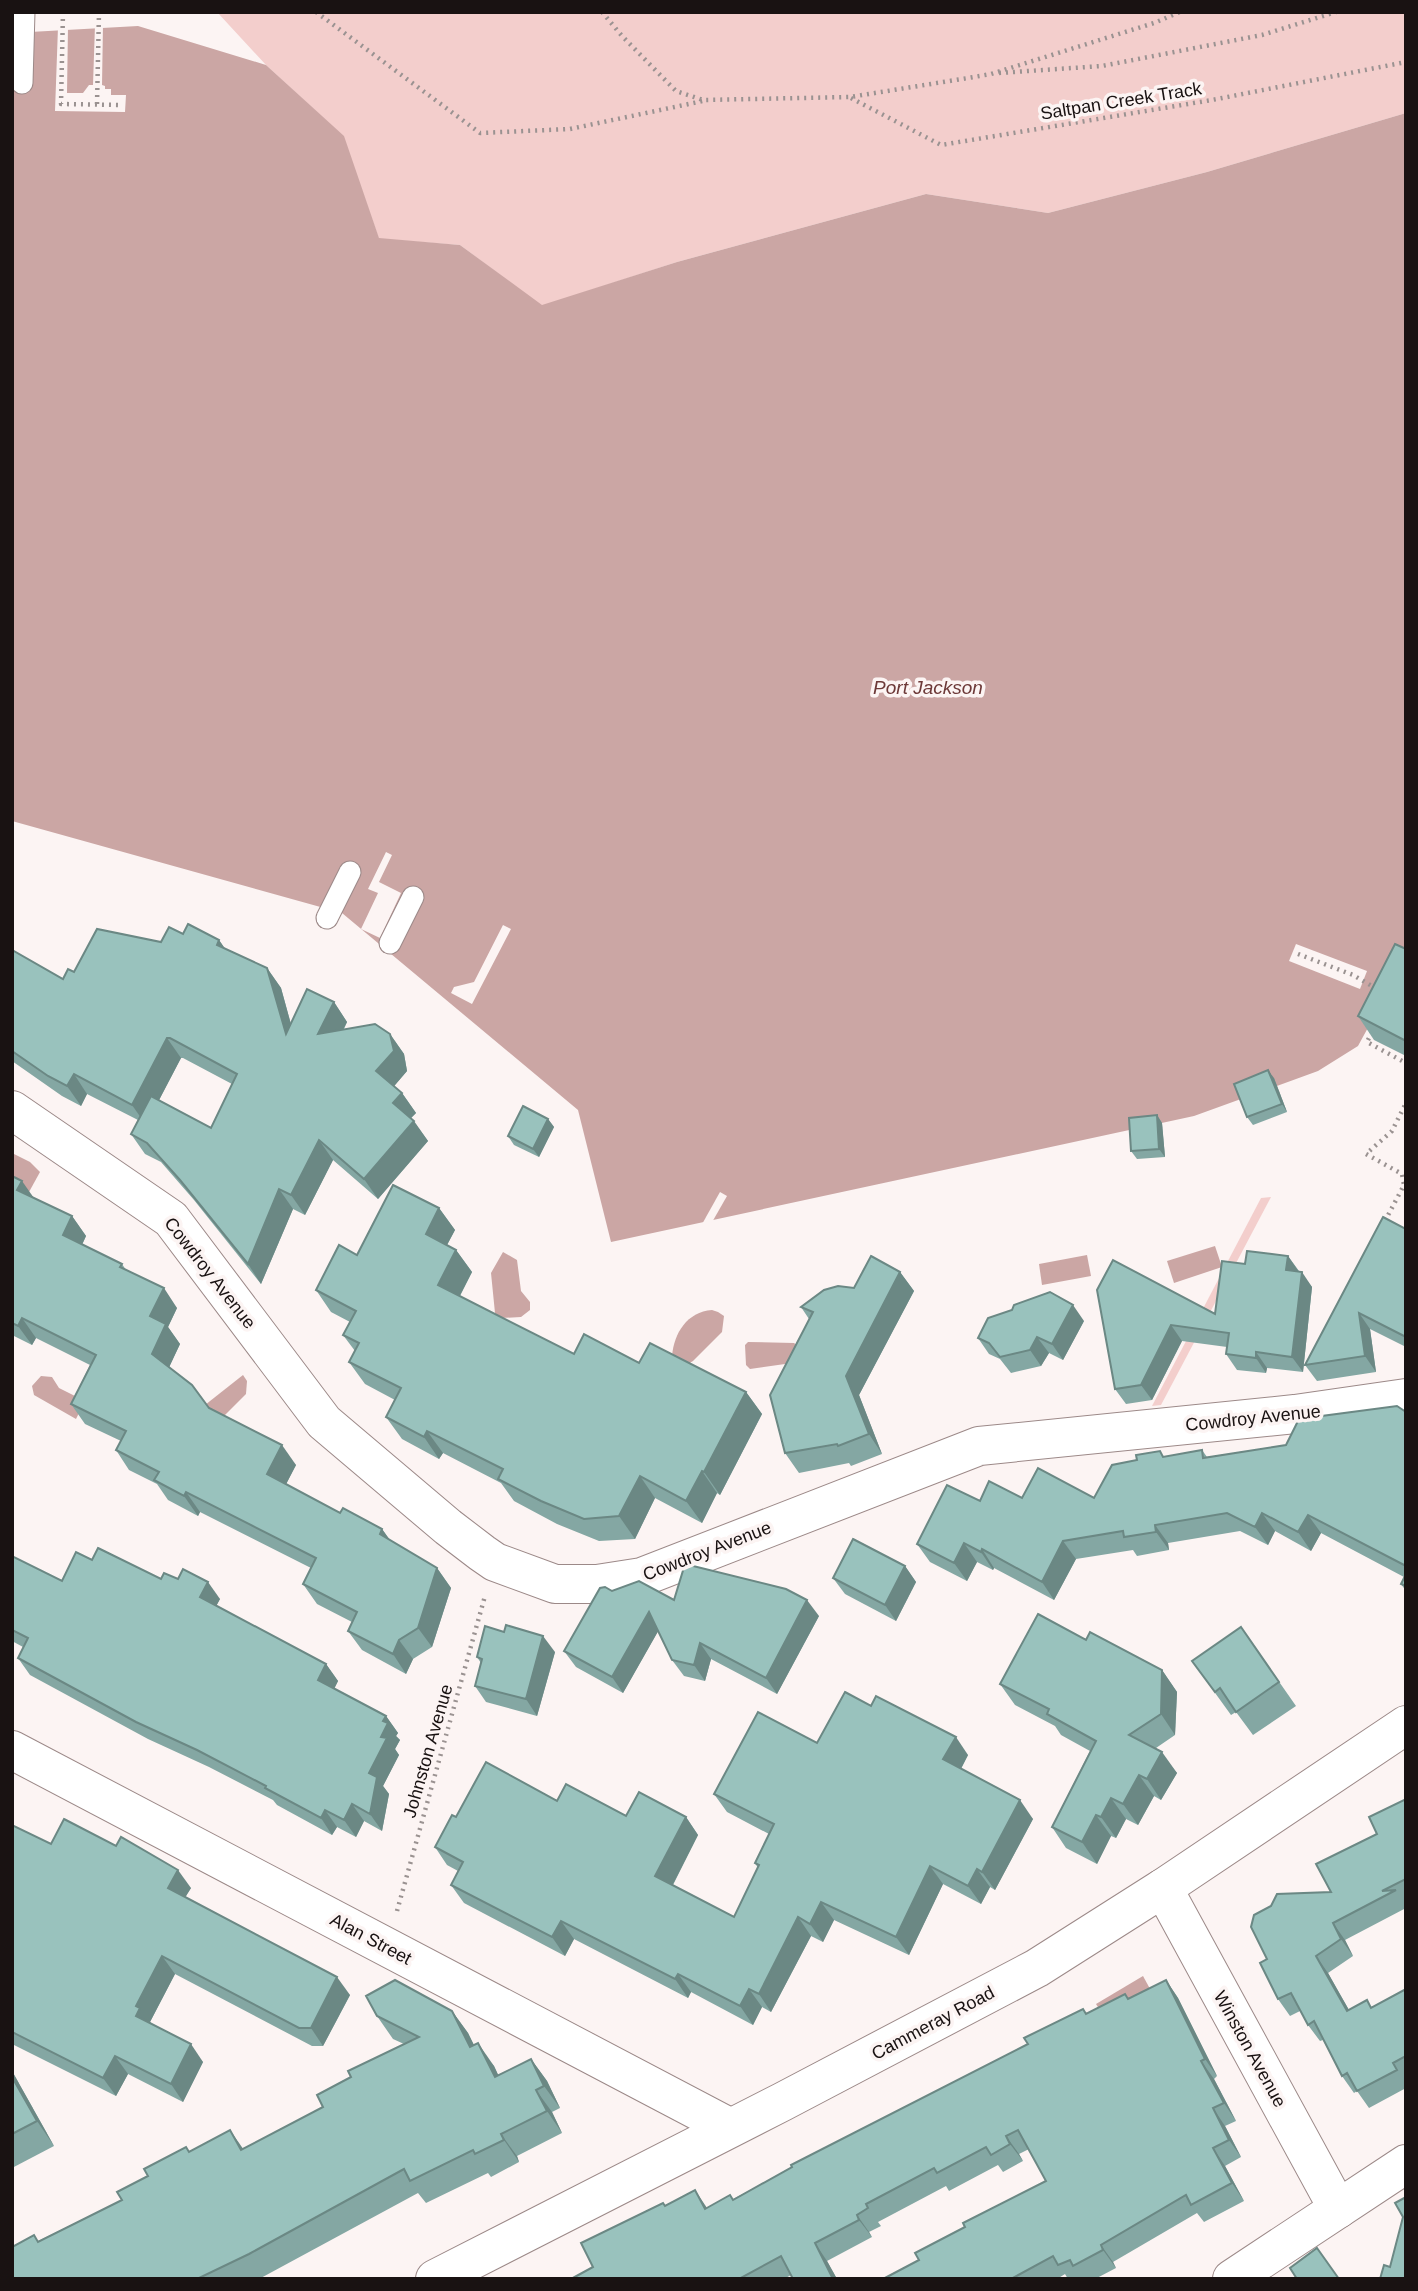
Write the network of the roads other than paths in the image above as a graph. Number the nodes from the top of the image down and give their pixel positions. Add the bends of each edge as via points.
1 (24, 12) edge
2 (22, 83) dead end
3 (350, 872) dead end
4 (413, 897) dead end
5 (327, 918) dead end
6 (390, 943) dead end
7 (12, 1110) edge
8 (1406, 1398) edge
9 (1406, 1725) edge
10 (12, 1750) edge
11 (1163, 1888) junction
12 (729, 2127) junction
13 (1406, 2164) edge
14 (1338, 2209) junction
15 (435, 2279) edge
16 (1232, 2279) edge

1 - 2 lane
3 - 5 lane
4 - 6 lane
7 - 8 street, Cowdroy Avenue via 171,1219 324,1422 495,1562 555,1584 642,1577 979,1446 1295,1414
9 - 11 street, Cammeray Road
10 - 12 street, Alan Street
11 - 12 street, Cammeray Road via 1037,1968
11 - 14 street, Winston Avenue
12 - 15 street, Cammeray Road
13 - 14 street
14 - 16 street

